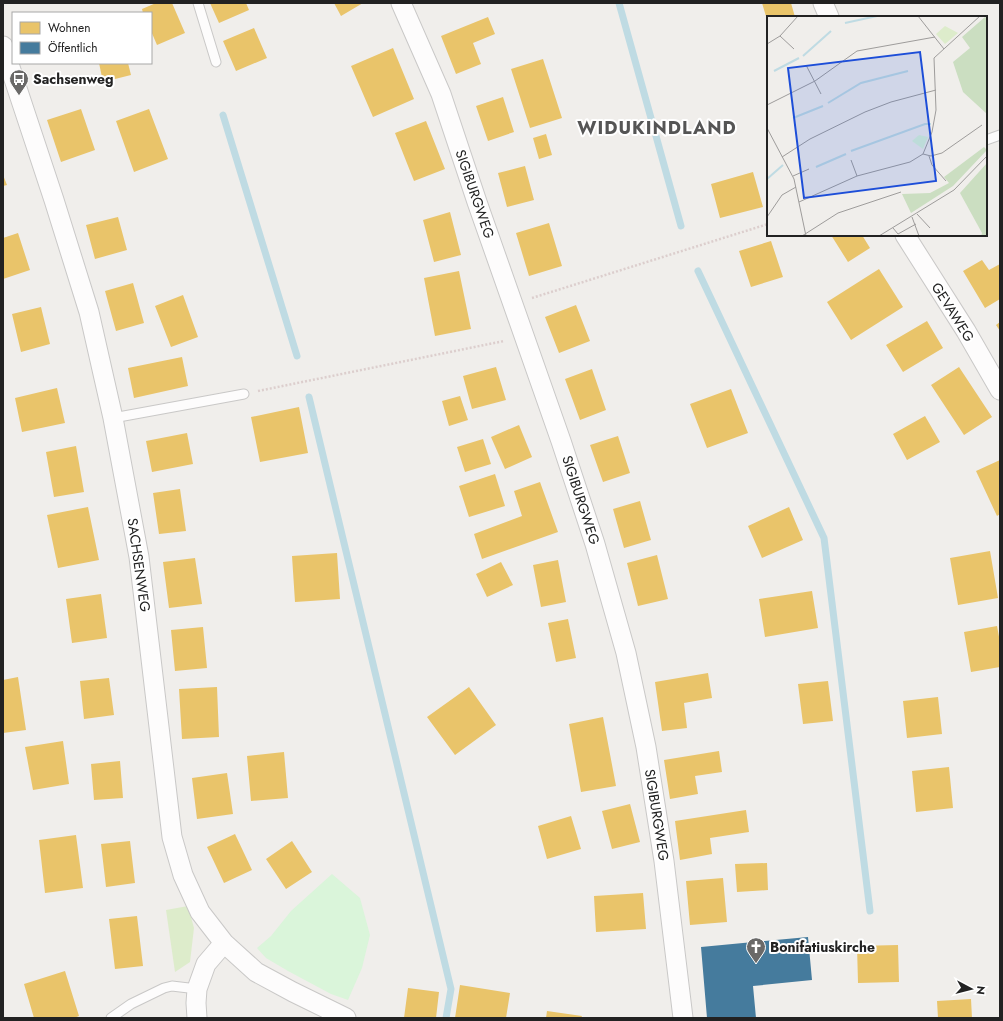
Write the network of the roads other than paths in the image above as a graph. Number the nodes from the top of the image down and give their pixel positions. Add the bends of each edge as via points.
1 (198, 3) edge
2 (401, 3) edge
3 (824, 3) edge
4 (829, 16) edge
5 (3, 46) edge
6 (216, 62) dead end
7 (1000, 135) edge
8 (987, 140) edge
9 (906, 236) edge
10 (1000, 390) edge
11 (244, 394) road end
12 (113, 418) junction
13 (224, 943) junction
14 (197, 989) junction
15 (111, 1018) edge
16 (197, 1018) edge
17 (346, 1018) edge
18 (683, 1018) edge

1 - 6 lane
2 - 18 street, SIGIBURGWEG via 441,94 561,441 595,544 626,653 646,747 663,853
3 - 4 street
5 - 12 street, SACHSENWEG via 89,312
7 - 8 lane
9 - 10 street, GEVAWEG
11 - 12 lane
12 - 13 street, SACHSENWEG via 139,557 172,837 183,875 200,912
13 - 14 street via 206,964
13 - 17 street, SACHSENWEG via 256,972
14 - 15 lane via 172,986 164,988 131,1004
14 - 16 street

